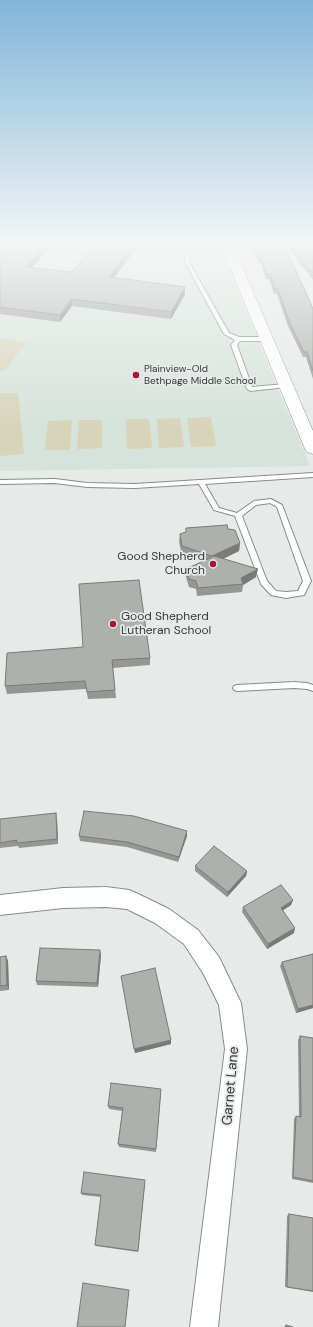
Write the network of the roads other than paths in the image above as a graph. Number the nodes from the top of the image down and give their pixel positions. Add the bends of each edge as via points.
1 (211, 305) edge
2 (252, 305) edge
3 (238, 339) junction
4 (266, 339) junction
5 (285, 386) junction
6 (312, 442) edge
7 (313, 475) edge
8 (0, 482) edge
9 (201, 482) junction
10 (238, 515) junction
11 (237, 688) dead end
12 (313, 688) edge
13 (0, 905) edge
14 (204, 1327) edge

1 - 3 lane via 227,334
2 - 4 street
3 - 4 lane
3 - 5 lane via 234,346 250,389
4 - 5 street
5 - 6 street
7 - 9 lane
8 - 9 lane via 55,481 135,486
9 - 10 lane via 216,509
10 - 10 lane via 264,582 274,594 301,593 307,582 280,506 271,501 254,503
11 - 12 lane via 294,685
13 - 14 street, Garnet Lane via 64,898 106,897 129,900 162,916 191,937 211,965 230,1003 236,1049

